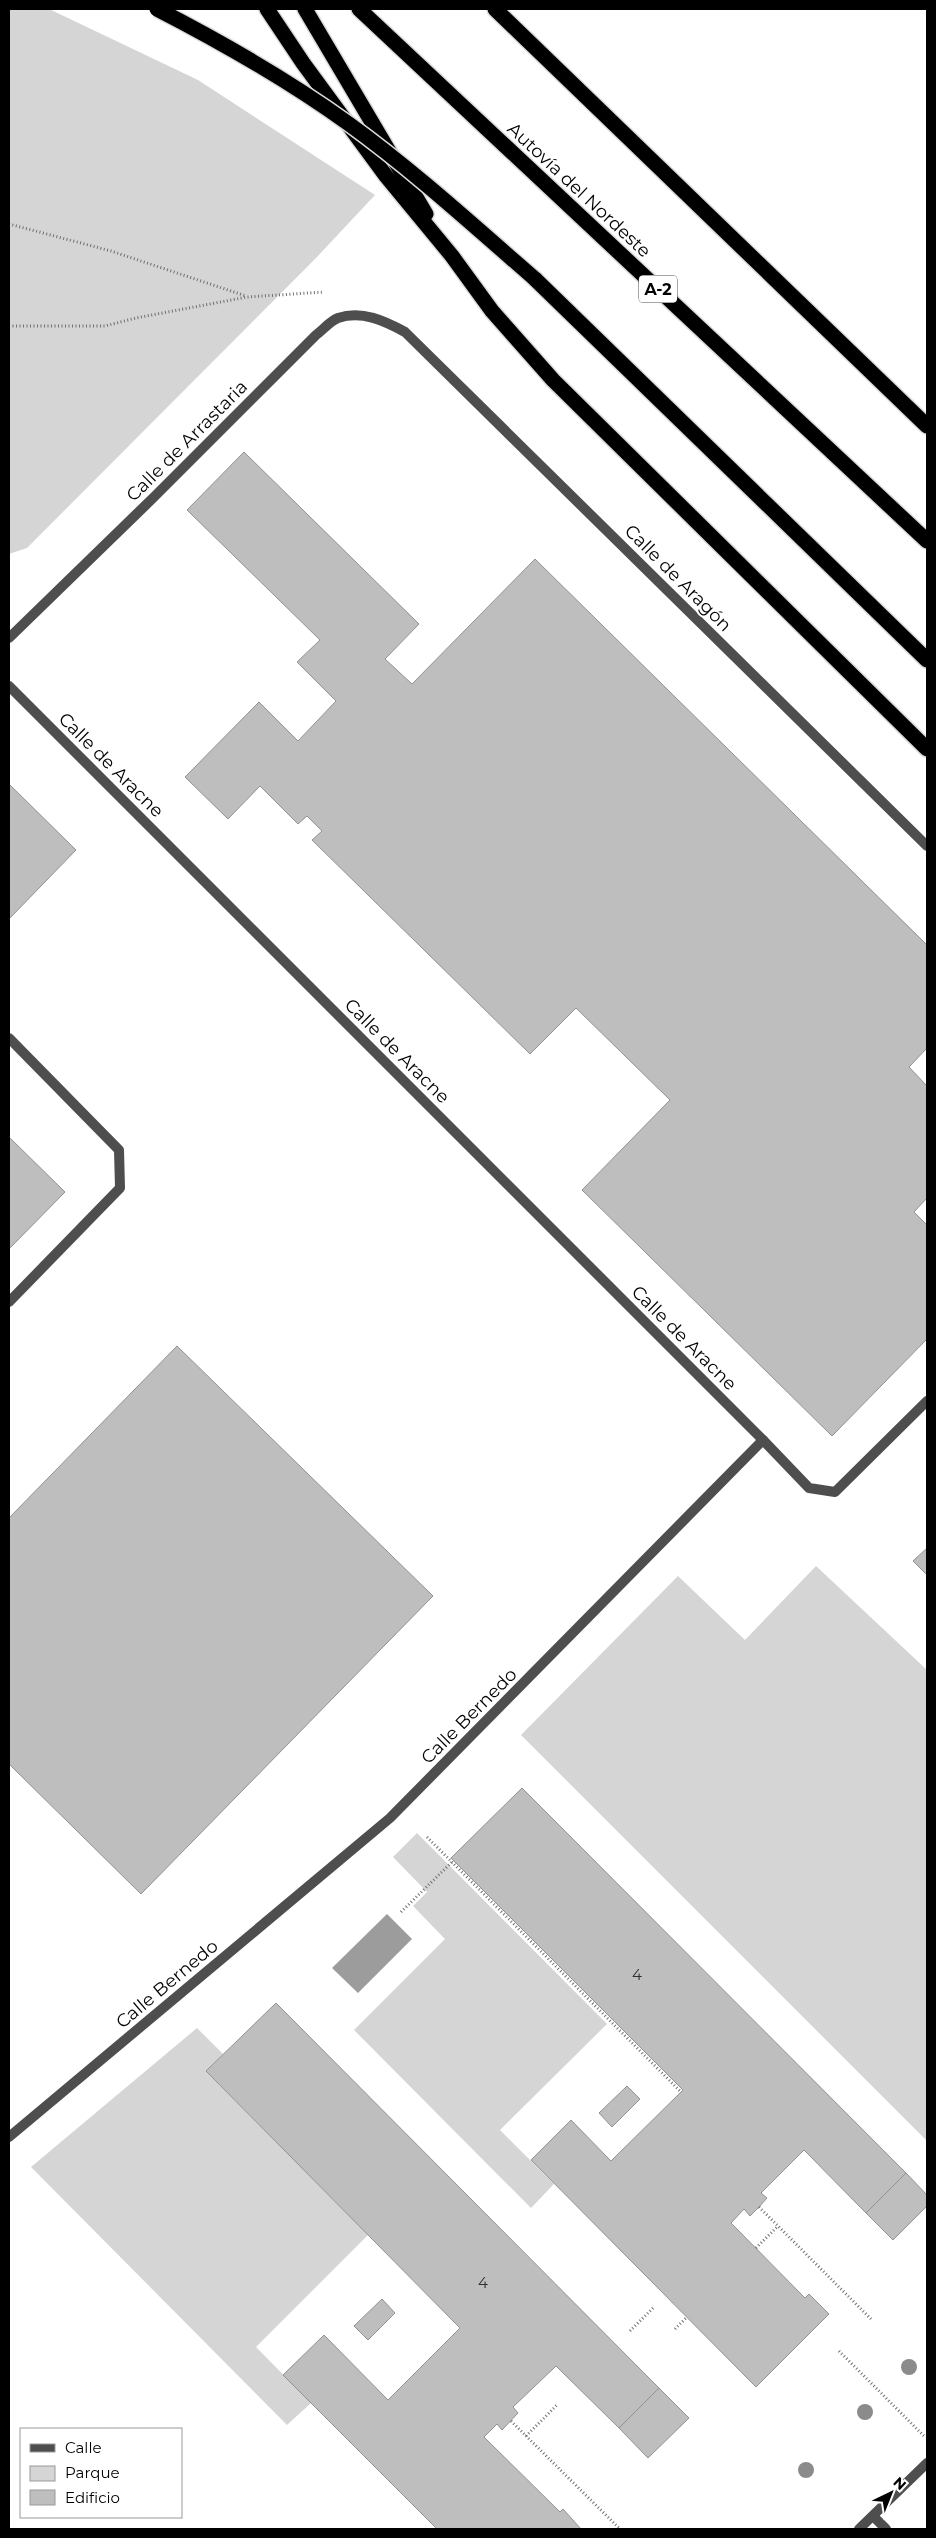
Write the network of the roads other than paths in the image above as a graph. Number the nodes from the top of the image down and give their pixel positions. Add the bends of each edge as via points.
1 (157, 9) edge
2 (267, 9) edge
3 (305, 9) edge
4 (359, 9) edge
5 (495, 9) edge
6 (452, 256) junction
7 (405, 332) joint
8 (927, 426) edge
9 (927, 541) edge
10 (9, 638) edge
11 (927, 660) edge
12 (9, 686) edge
13 (927, 749) edge
14 (927, 846) edge
15 (9, 1038) edge
16 (9, 1302) edge
17 (927, 1401) edge
18 (763, 1440) junction
19 (9, 2137) edge
20 (927, 2463) edge
21 (874, 2517) junction
22 (858, 2529) edge
23 (886, 2529) edge

1 - 11 highway, bridge via 282,79 348,123 417,176 542,286
2 - 6 highway via 386,176
3 - 6 highway
4 - 9 highway, Autovía del Nordeste / A-2
5 - 8 highway
6 - 13 highway via 492,311 553,380
7 - 10 street, Calle de Arrastaria via 383,320 356,315 336,318
7 - 14 street, Calle de Aragón
12 - 18 street, Calle de Aracne
15 - 16 street via 119,1150 120,1188
17 - 18 street via 835,1492 810,1488
18 - 19 street, Calle Bernedo via 390,1818
20 - 21 street
21 - 22 street
21 - 23 street

